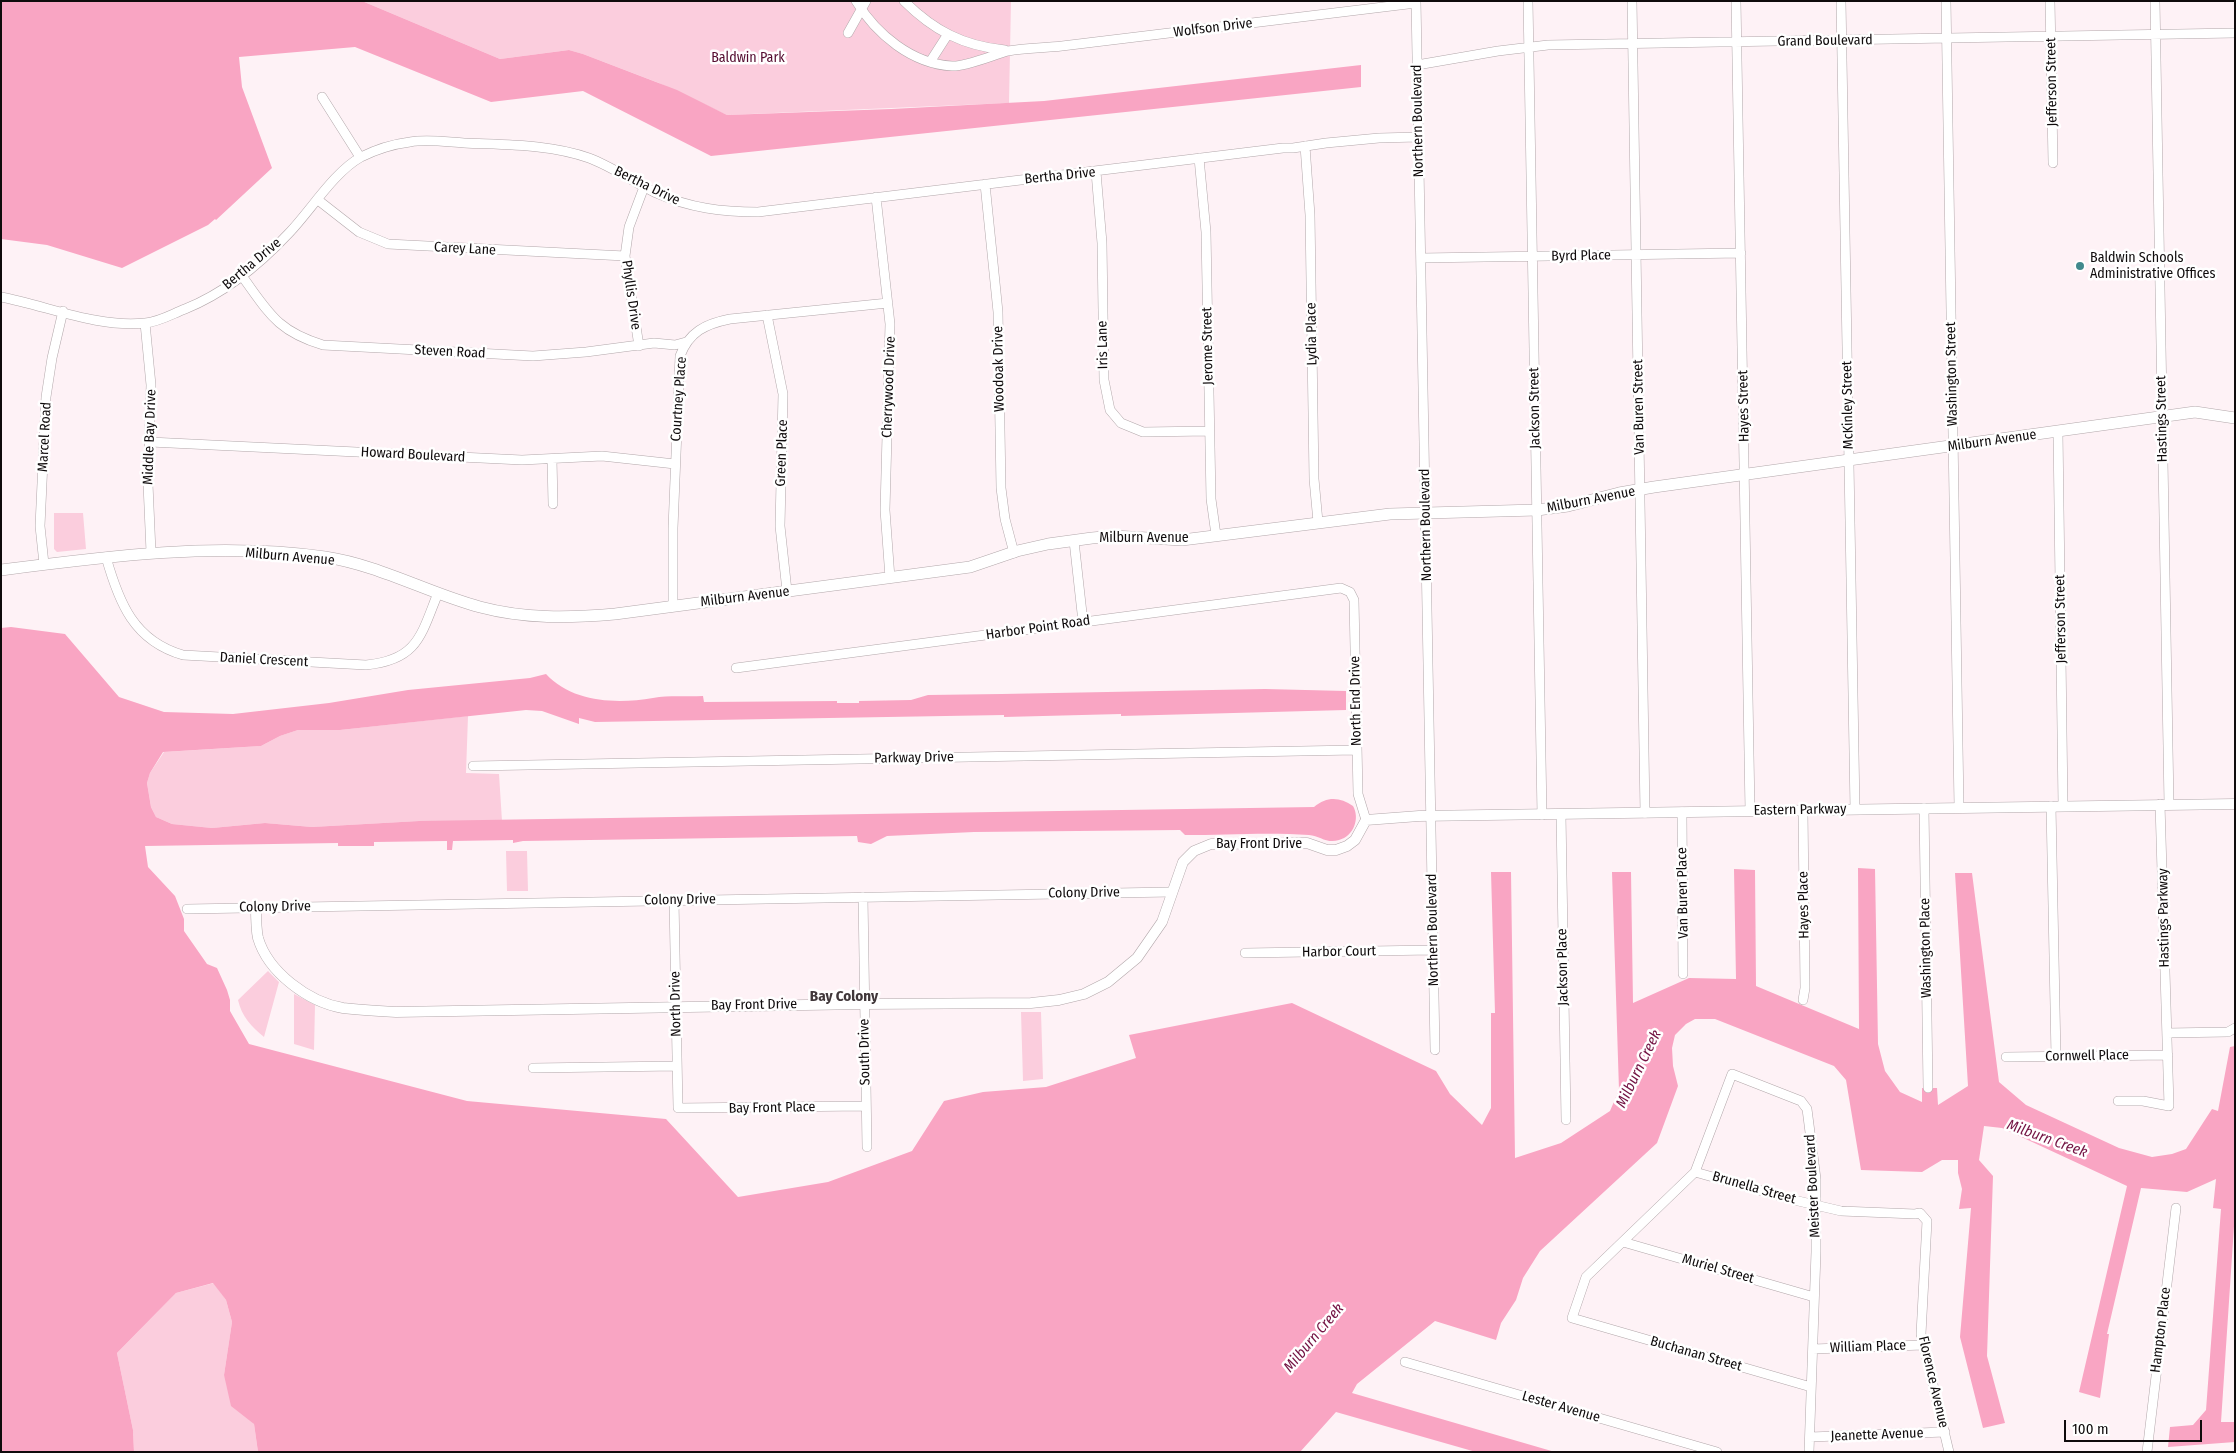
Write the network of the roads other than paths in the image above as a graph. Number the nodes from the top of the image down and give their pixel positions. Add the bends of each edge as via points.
1 (856, 1) edge
2 (866, 1) edge
3 (904, 1) edge
4 (1528, 1) edge
5 (1632, 1) edge
6 (1736, 1) edge
7 (1841, 1) edge
8 (1946, 1) edge
9 (2050, 1) edge
10 (2155, 1) edge
11 (1416, 2) edge
12 (862, 11) junction
13 (848, 33) dead end
14 (2235, 33) edge
15 (948, 34) junction
16 (2155, 34) junction
17 (2051, 36) junction
18 (1946, 39) junction
19 (1842, 40) junction
20 (1737, 42) junction
21 (1633, 44) junction
22 (1528, 48) junction
23 (1010, 51) junction
24 (930, 62) junction
25 (1417, 65) junction
26 (322, 98) dead end
27 (1418, 137) junction
28 (1305, 146) junction
29 (360, 158) junction
30 (1199, 158) junction
31 (2053, 163) dead end
32 (1096, 172) junction
33 (984, 184) junction
34 (644, 186) junction
35 (876, 197) junction
36 (318, 200) junction
37 (1741, 253) junction
38 (1637, 255) junction
39 (625, 256) junction
40 (1532, 256) junction
41 (1421, 258) junction
42 (242, 276) junction
43 (1, 297) edge
44 (888, 303) junction
45 (63, 312) junction
46 (767, 315) junction
47 (145, 323) junction
48 (686, 342) junction
49 (639, 346) junction
50 (2162, 416) junction
51 (2235, 418) edge
52 (1209, 431) junction
53 (2058, 432) junction
54 (150, 442) junction
55 (1953, 447) junction
56 (552, 459) junction
57 (1849, 462) junction
58 (675, 464) junction
59 (1745, 476) junction
60 (1641, 490) junction
61 (553, 504) dead end
62 (1537, 510) junction
63 (1425, 513) junction
64 (1318, 522) junction
65 (1216, 534) junction
66 (1074, 541) junction
67 (151, 552) junction
68 (1014, 553) junction
69 (106, 557) junction
70 (44, 564) junction
71 (1, 570) edge
72 (890, 578) junction
73 (1341, 588) joint
74 (787, 591) junction
75 (438, 593) junction
76 (673, 605) junction
77 (1083, 622) junction
78 (736, 668) dead end
79 (1356, 750) junction
80 (472, 766) dead end
81 (2164, 804) junction
82 (2235, 804) edge
83 (2051, 806) junction
84 (2063, 806) junction
85 (1959, 807) junction
86 (1924, 808) junction
87 (1855, 809) junction
88 (1803, 810) junction
89 (1750, 811) junction
90 (1682, 812) junction
91 (1646, 813) junction
92 (1560, 814) junction
93 (1542, 815) junction
94 (1431, 816) junction
95 (1366, 820) junction
96 (1172, 892) junction
97 (862, 897) junction
98 (674, 900) junction
99 (256, 908) junction
100 (187, 909) dead end
101 (1434, 950) junction
102 (1245, 953) dead end
103 (1684, 974) dead end
104 (1803, 1000) dead end
105 (864, 1004) junction
106 (676, 1006) junction
107 (2235, 1028) edge
108 (2167, 1033) junction
109 (1435, 1050) dead end
110 (2168, 1054) junction
111 (2006, 1057) dead end
112 (2056, 1057) junction
113 (677, 1066) junction
114 (533, 1068) dead end
115 (1928, 1088) dead end
116 (2118, 1101) dead end
117 (866, 1106) junction
118 (678, 1108) joint
119 (1566, 1120) dead end
120 (867, 1147) dead end
121 (1695, 1172) junction
122 (1816, 1205) junction
123 (2176, 1208) dead end
124 (1927, 1221) joint
125 (1622, 1242) junction
126 (1814, 1297) junction
127 (1923, 1345) junction
128 (1812, 1350) junction
129 (1405, 1362) dead end
130 (1811, 1387) junction
131 (1944, 1432) junction
132 (1810, 1437) junction
133 (1717, 1452) edge
134 (1808, 1452) edge
135 (1949, 1452) edge
136 (2147, 1452) edge

1 - 12 street, Wolfson Drive
2 - 12 street
3 - 15 street, Wolfson Drive via 919,16
4 - 22 street, Jackson Street
5 - 21 street, Van Buren Street
6 - 20 street, Hayes Street
7 - 19 street, McKinley Street
8 - 18 street, Washington Street
9 - 17 street, Jefferson Street
10 - 16 street
11 - 23 street, Wolfson Drive
11 - 25 street, Northern Boulevard
12 - 13 street
12 - 24 street, Wolfson Drive via 885,37 915,57
14 - 16 street, Grand Boulevard
15 - 23 street, Wolfson Drive via 981,48
15 - 24 street
16 - 17 street, Grand Boulevard
16 - 50 street, Hastings Street
17 - 18 street, Grand Boulevard
17 - 31 street, Jefferson Street
18 - 19 street, Grand Boulevard
18 - 55 street, Washington Street
19 - 20 street, Grand Boulevard
19 - 57 street, McKinley Street
20 - 21 street, Grand Boulevard
20 - 37 street, Hayes Street
21 - 22 street, Grand Boulevard
21 - 38 street, Van Buren Street
22 - 25 street, Grand Boulevard
22 - 40 street, Jackson Street
23 - 24 street, Wolfson Drive via 953,66
25 - 27 street, Northern Boulevard
26 - 29 street
27 - 28 street, Bertha Drive
27 - 41 street, Northern Boulevard
28 - 30 street, Bertha Drive
28 - 64 street, Lydia Place via 1310,216 1314,479
29 - 34 street, Bertha Drive via 411,142 535,146 591,159
29 - 36 street, Bertha Drive
30 - 32 street, Bertha Drive
30 - 52 street, Jerome Street via 1206,232
32 - 33 street, Bertha Drive
32 - 52 street, Iris Lane via 1102,242 1104,380 1110,410 1121,423 1143,432
33 - 35 street, Bertha Drive
33 - 68 street, Woodoak Drive via 998,312 1001,488
34 - 35 street, Bertha Drive via 688,205 722,212 758,212
34 - 39 street, Phyllis Drive via 629,227
35 - 44 street, Cherrywood Drive
36 - 39 street, Carey Lane via 359,232 388,244
36 - 42 street, Bertha Drive via 270,253
37 - 38 street, Byrd Place
37 - 59 street, Hayes Street
38 - 40 street, Byrd Place
38 - 60 street, Van Buren Street
39 - 49 street, Phyllis Drive
40 - 41 street, Byrd Place
40 - 62 street, Jackson Street
41 - 63 street, Northern Boulevard
42 - 47 street, Bertha Drive via 197,304
42 - 49 street, Steven Road via 280,325 299,338 323,345 533,356
43 - 45 street, Bertha Drive
44 - 46 street, Courtney Place
44 - 72 street, Cherrywood Drive via 891,341 885,510
45 - 47 street, Bertha Drive via 104,322
45 - 70 street, Marcel Road via 46,397 40,526
46 - 48 street, Courtney Place via 714,322
46 - 74 street, Green Place via 783,394 780,526
47 - 54 street, Middle Bay Drive via 151,385
48 - 49 street, Steven Road
48 - 58 street, Courtney Place via 680,356
50 - 51 main road, Milburn Avenue via 2195,412
50 - 53 main road, Milburn Avenue
50 - 81 street, Hastings Street
52 - 65 street, Jerome Street via 1211,499
53 - 55 main road, Milburn Avenue
53 - 84 street, Jefferson Street
54 - 56 street, Howard Boulevard
54 - 67 street, Middle Bay Drive
55 - 57 main road, Milburn Avenue
55 - 85 street, Washington Street
56 - 58 street, Howard Boulevard via 602,456
56 - 61 street
57 - 59 main road, Milburn Avenue
57 - 87 street, McKinley Street
58 - 76 street, Courtney Place
59 - 60 main road, Milburn Avenue
59 - 89 street, Hayes Street
60 - 62 main road, Milburn Avenue
60 - 91 street, Van Buren Street
62 - 63 main road, Milburn Avenue
62 - 93 street, Jackson Street
63 - 64 main road, Milburn Avenue
63 - 94 street, Northern Boulevard
64 - 65 main road, Milburn Avenue
65 - 66 main road, Milburn Avenue via 1182,540 1114,536
66 - 68 main road, Milburn Avenue
66 - 77 street
67 - 69 main road, Milburn Avenue
67 - 75 main road, Milburn Avenue via 205,550 327,558 364,566
68 - 72 main road, Milburn Avenue via 970,567
69 - 70 main road, Milburn Avenue
69 - 75 street, Daniel Crescent via 119,598 134,624 155,644 183,655 366,665 385,663 403,655 416,642
70 - 71 main road, Milburn Avenue
72 - 74 main road, Milburn Avenue
73 - 77 street, Harbor Point Road
73 - 79 street, North End Drive via 1350,592 1354,600
74 - 76 main road, Milburn Avenue
75 - 76 main road, Milburn Avenue via 511,614 546,617 606,615
77 - 78 street, Harbor Point Road
79 - 80 street, Parkway Drive
79 - 95 street, North End Drive via 1358,794
81 - 82 street, Eastern Parkway
81 - 84 street, Eastern Parkway
81 - 108 street, Hastings Parkway
83 - 84 street, Eastern Parkway
83 - 85 street, Eastern Parkway
83 - 112 street
85 - 86 street, Eastern Parkway
86 - 87 street, Eastern Parkway
86 - 115 street, Washington Place
87 - 88 street, Eastern Parkway
88 - 89 street, Eastern Parkway
88 - 104 street, Hayes Place
89 - 90 street, Eastern Parkway
90 - 91 street, Eastern Parkway
90 - 103 street, Van Buren Place
91 - 92 street, Eastern Parkway
92 - 93 street, Eastern Parkway
92 - 119 street, Jackson Place
93 - 94 street, Eastern Parkway
94 - 95 street, Eastern Parkway
94 - 101 street, Northern Boulevard
95 - 96 street, Bay Front Drive via 1355,840 1336,850 1307,843 1211,844 1201,847 1184,862
96 - 97 street, Colony Drive
96 - 105 street, Bay Front Drive via 1162,922 1137,958 1108,982 1084,994 1030,1003
97 - 98 street, Colony Drive
97 - 105 street, South Drive
98 - 99 street, Colony Drive
98 - 106 street, North Drive
99 - 100 street, Colony Drive
99 - 106 street, Bay Front Drive via 258,937 268,961 288,982 312,997 341,1008 396,1012
101 - 102 street, Harbor Court
101 - 109 street, Northern Boulevard
105 - 106 street, Bay Front Drive
105 - 117 street, South Drive
106 - 113 street, North Drive
107 - 108 street via 2228,1032
108 - 110 street, Hastings Parkway
110 - 112 street, Cornwell Place
110 - 116 street, Hastings Parkway via 2169,1106
111 - 112 street, Cornwell Place
113 - 114 street
113 - 118 street, North Drive
117 - 118 street, Bay Front Place
117 - 120 street, South Drive
121 - 122 street, Brunella Street
121 - 122 street, Meister Boulevard via 1732,1074 1801,1101 1807,1109
121 - 125 street
122 - 124 street, Brunella Street via 1841,1210 1920,1213
122 - 126 street, Meister Boulevard
123 - 136 street, Hampton Place
124 - 127 street, Florence Avenue
125 - 126 street, Muriel Street
125 - 130 street, Buchanan Street via 1586,1277 1572,1318
126 - 128 street, Meister Boulevard
127 - 128 street, William Place
127 - 131 street, Florence Avenue
128 - 130 street, Meister Boulevard
129 - 133 street, Lester Avenue
130 - 132 street, Meister Boulevard
131 - 132 street, Jeanette Avenue
131 - 135 street, Florence Avenue
132 - 134 street, Meister Boulevard

